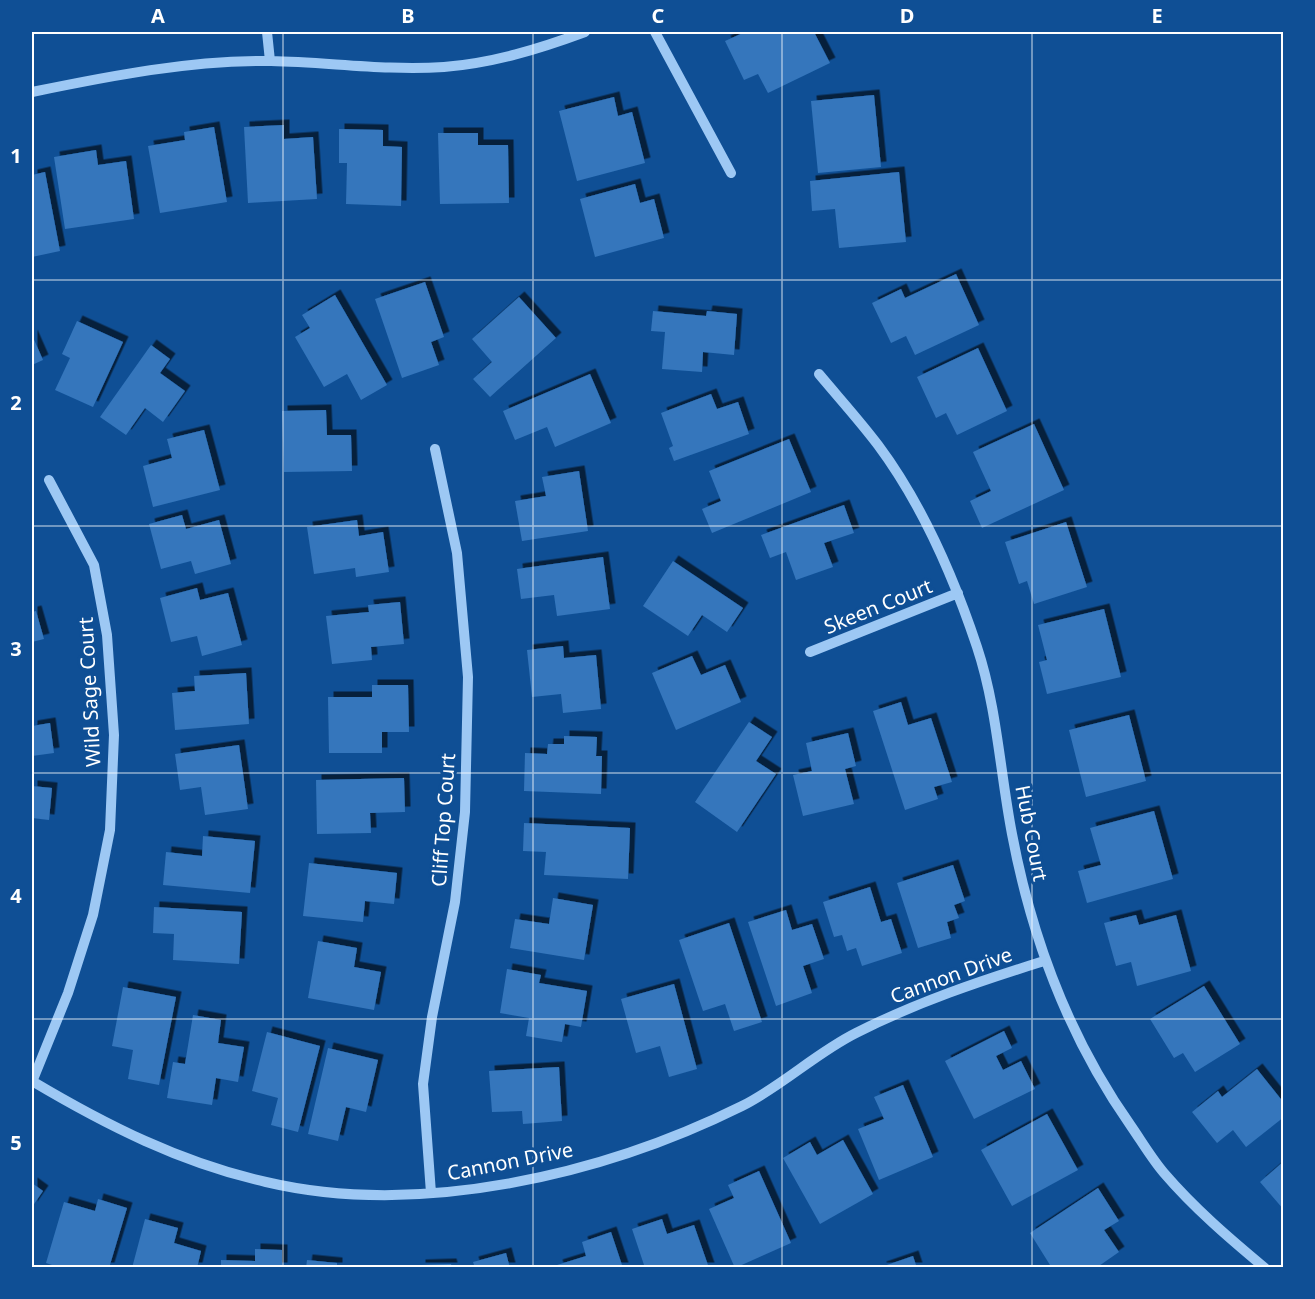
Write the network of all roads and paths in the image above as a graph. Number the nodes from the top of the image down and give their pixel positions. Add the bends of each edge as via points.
1 (267, 32) edge
2 (585, 32) edge
3 (655, 32) edge
4 (270, 61) junction
5 (32, 92) edge
6 (731, 173) dead end
7 (819, 374) dead end
8 (435, 449) dead end
9 (48, 480) dead end
10 (958, 593) junction
11 (810, 651) dead end
12 (1044, 961) junction
13 (32, 1081) edge
14 (431, 1193) junction
15 (1265, 1268) edge

1 - 4 street
2 - 4 street via 499,59 443,67
3 - 6 street
4 - 5 street via 200,64 119,74
7 - 10 street, Hub Court via 879,447 928,528
8 - 14 street, Cliff Top Court via 457,553 468,676 465,812 455,902 423,1084
9 - 13 street, Wild Sage Court via 94,565 107,635 114,735 110,830 93,915 68,993
10 - 11 street, Skeen Court
10 - 12 street, Hub Court via 979,651 1012,834
12 - 14 street, Cannon Drive via 943,993 854,1034 743,1105 646,1147 545,1177
12 - 15 street, Hub Court via 1069,1022 1104,1088 1162,1171 1214,1225
13 - 14 street, Cannon Drive via 116,1129 182,1157 267,1183 342,1194

